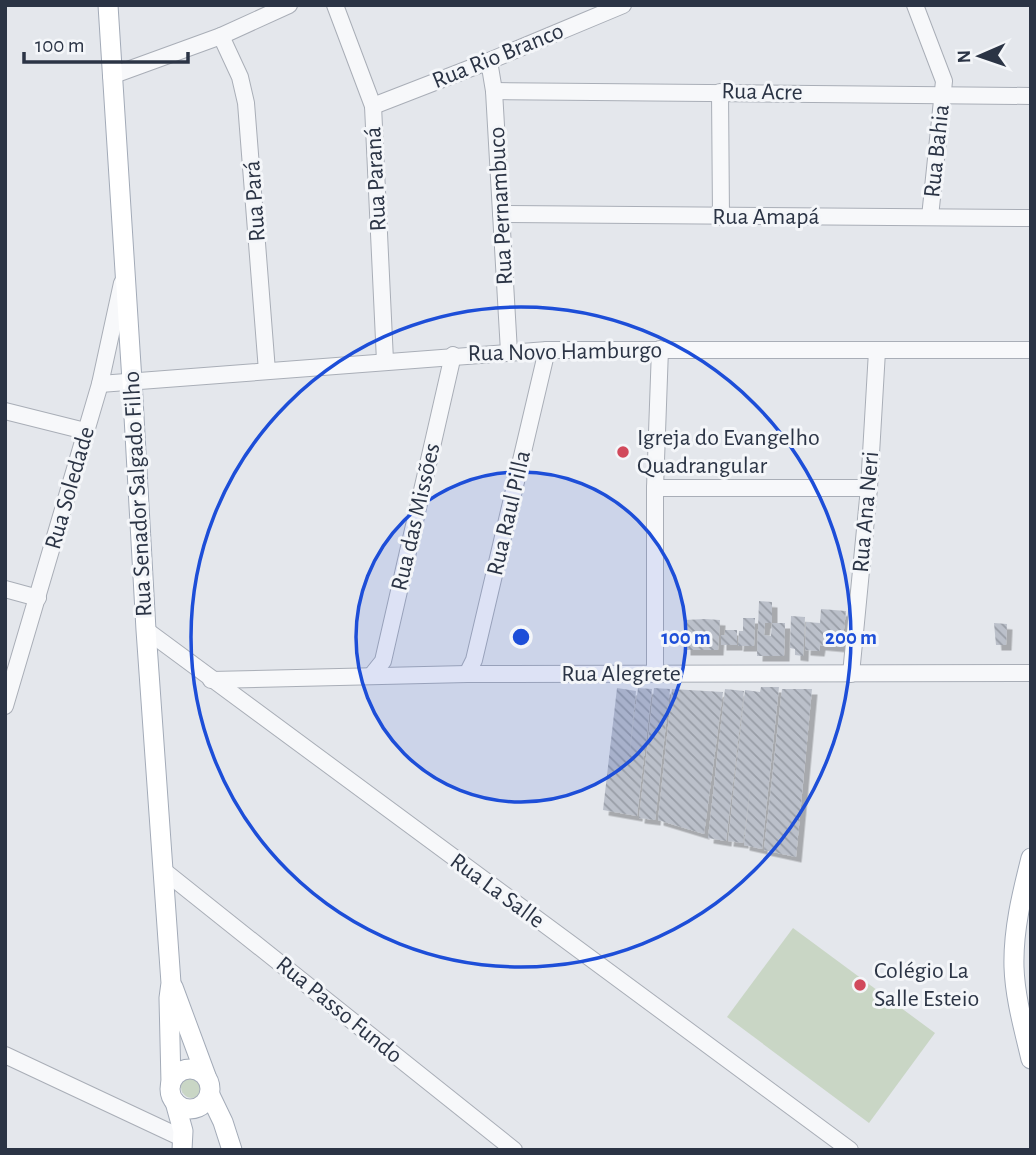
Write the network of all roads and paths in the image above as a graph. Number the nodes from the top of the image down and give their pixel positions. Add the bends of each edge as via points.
1 (108, 5) edge
2 (289, 5) edge
3 (335, 5) edge
4 (915, 5) edge
5 (619, 6) edge
6 (221, 36) junction
7 (489, 61) junction
8 (111, 76) junction
9 (494, 91) junction
10 (720, 92) junction
11 (942, 94) junction
12 (1031, 96) edge
13 (373, 106) junction
14 (501, 214) junction
15 (721, 217) junction
16 (930, 217) junction
17 (1031, 218) edge
18 (125, 267) junction
19 (660, 349) junction
20 (547, 350) junction
21 (1031, 350) edge
22 (877, 351) junction
23 (509, 352) junction
24 (453, 355) junction
25 (385, 360) junction
26 (267, 371) junction
27 (132, 381) junction
28 (100, 384) junction
29 (5, 411) edge
30 (85, 431) junction
31 (655, 488) junction
32 (869, 488) junction
33 (5, 589) edge
34 (38, 598) junction
35 (146, 630) junction
36 (1031, 673) edge
37 (467, 674) junction
38 (655, 674) junction
39 (851, 674) junction
40 (371, 676) junction
41 (211, 680) junction
42 (5, 706) edge
43 (1031, 858) edge
44 (163, 870) junction
45 (179, 1024) junction
46 (5, 1055) edge
47 (1031, 1059) edge
48 (173, 1093) junction
49 (203, 1097) junction
50 (182, 1139) edge
51 (232, 1150) edge
52 (514, 1150) edge
53 (850, 1150) edge

1 - 8 main road, Rua Senador Salgado Filho
2 - 6 street
3 - 13 street, Rua Paraná
4 - 11 street, Rua Bahia via 944,81
5 - 7 street, Rua Rio Branco
6 - 8 street
6 - 26 street, Rua Pará via 246,103
7 - 9 street, Rua Pernambuco
7 - 13 street, Rua Rio Branco
8 - 18 main road, Rua Senador Salgado Filho
9 - 10 street, Rua Acre
9 - 14 street, Rua Pernambuco
10 - 11 street, Rua Acre
10 - 15 street
11 - 12 street, Rua Acre
11 - 16 street, Rua Bahia
13 - 25 street, Rua Paraná
14 - 15 street, Rua Amapá
14 - 23 street, Rua Pernambuco
15 - 16 street, Rua Amapá
16 - 17 street, Rua Amapá
18 - 27 main road, Rua Senador Salgado Filho
18 - 28 street, Rua Soledade
19 - 20 street, Rua Novo Hamburgo
19 - 22 street, Rua Novo Hamburgo
19 - 31 street
20 - 23 street, Rua Novo Hamburgo
20 - 37 street, Rua Raul Pilla
21 - 22 street, Rua Novo Hamburgo
22 - 32 street, Rua Ana Neri
23 - 24 street, Rua Novo Hamburgo
24 - 25 street, Rua Novo Hamburgo
24 - 40 street, Rua das Missões via 383,661
25 - 26 street, Rua Novo Hamburgo
26 - 27 street, Rua Novo Hamburgo
27 - 28 street, Rua Novo Hamburgo
27 - 35 main road, Rua Senador Salgado Filho
28 - 30 street, Rua Soledade
29 - 30 street
30 - 34 street, Rua Soledade
31 - 32 street
31 - 38 street
32 - 39 street, Rua Ana Neri
33 - 34 street
34 - 42 street, Rua Soledade
35 - 41 street, Rua La Salle
35 - 44 main road, Rua Senador Salgado Filho
36 - 39 street, Rua Alegrete
37 - 38 street, Rua Alegrete
37 - 40 street, Rua Alegrete
38 - 39 street, Rua Alegrete
40 - 41 street, Rua Alegrete
41 - 53 street, Rua La Salle
43 - 47 main road via 1016,931 1014,967
44 - 45 main road, Rua Senador Salgado Filho via 169,998
44 - 52 street, Rua Passo Fundo
45 - 48 main road, Rua Senador Salgado Filho
45 - 49 main road, Rua Senador Salgado Filho
46 - 50 street
48 - 49 main road via 187,1109
48 - 49 main road via 178,1073 190,1068 202,1072
48 - 50 main road, Rua Senador Salgado Filho
49 - 50 main road
49 - 51 main road, Rua Senador Salgado Filho via 223,1122

